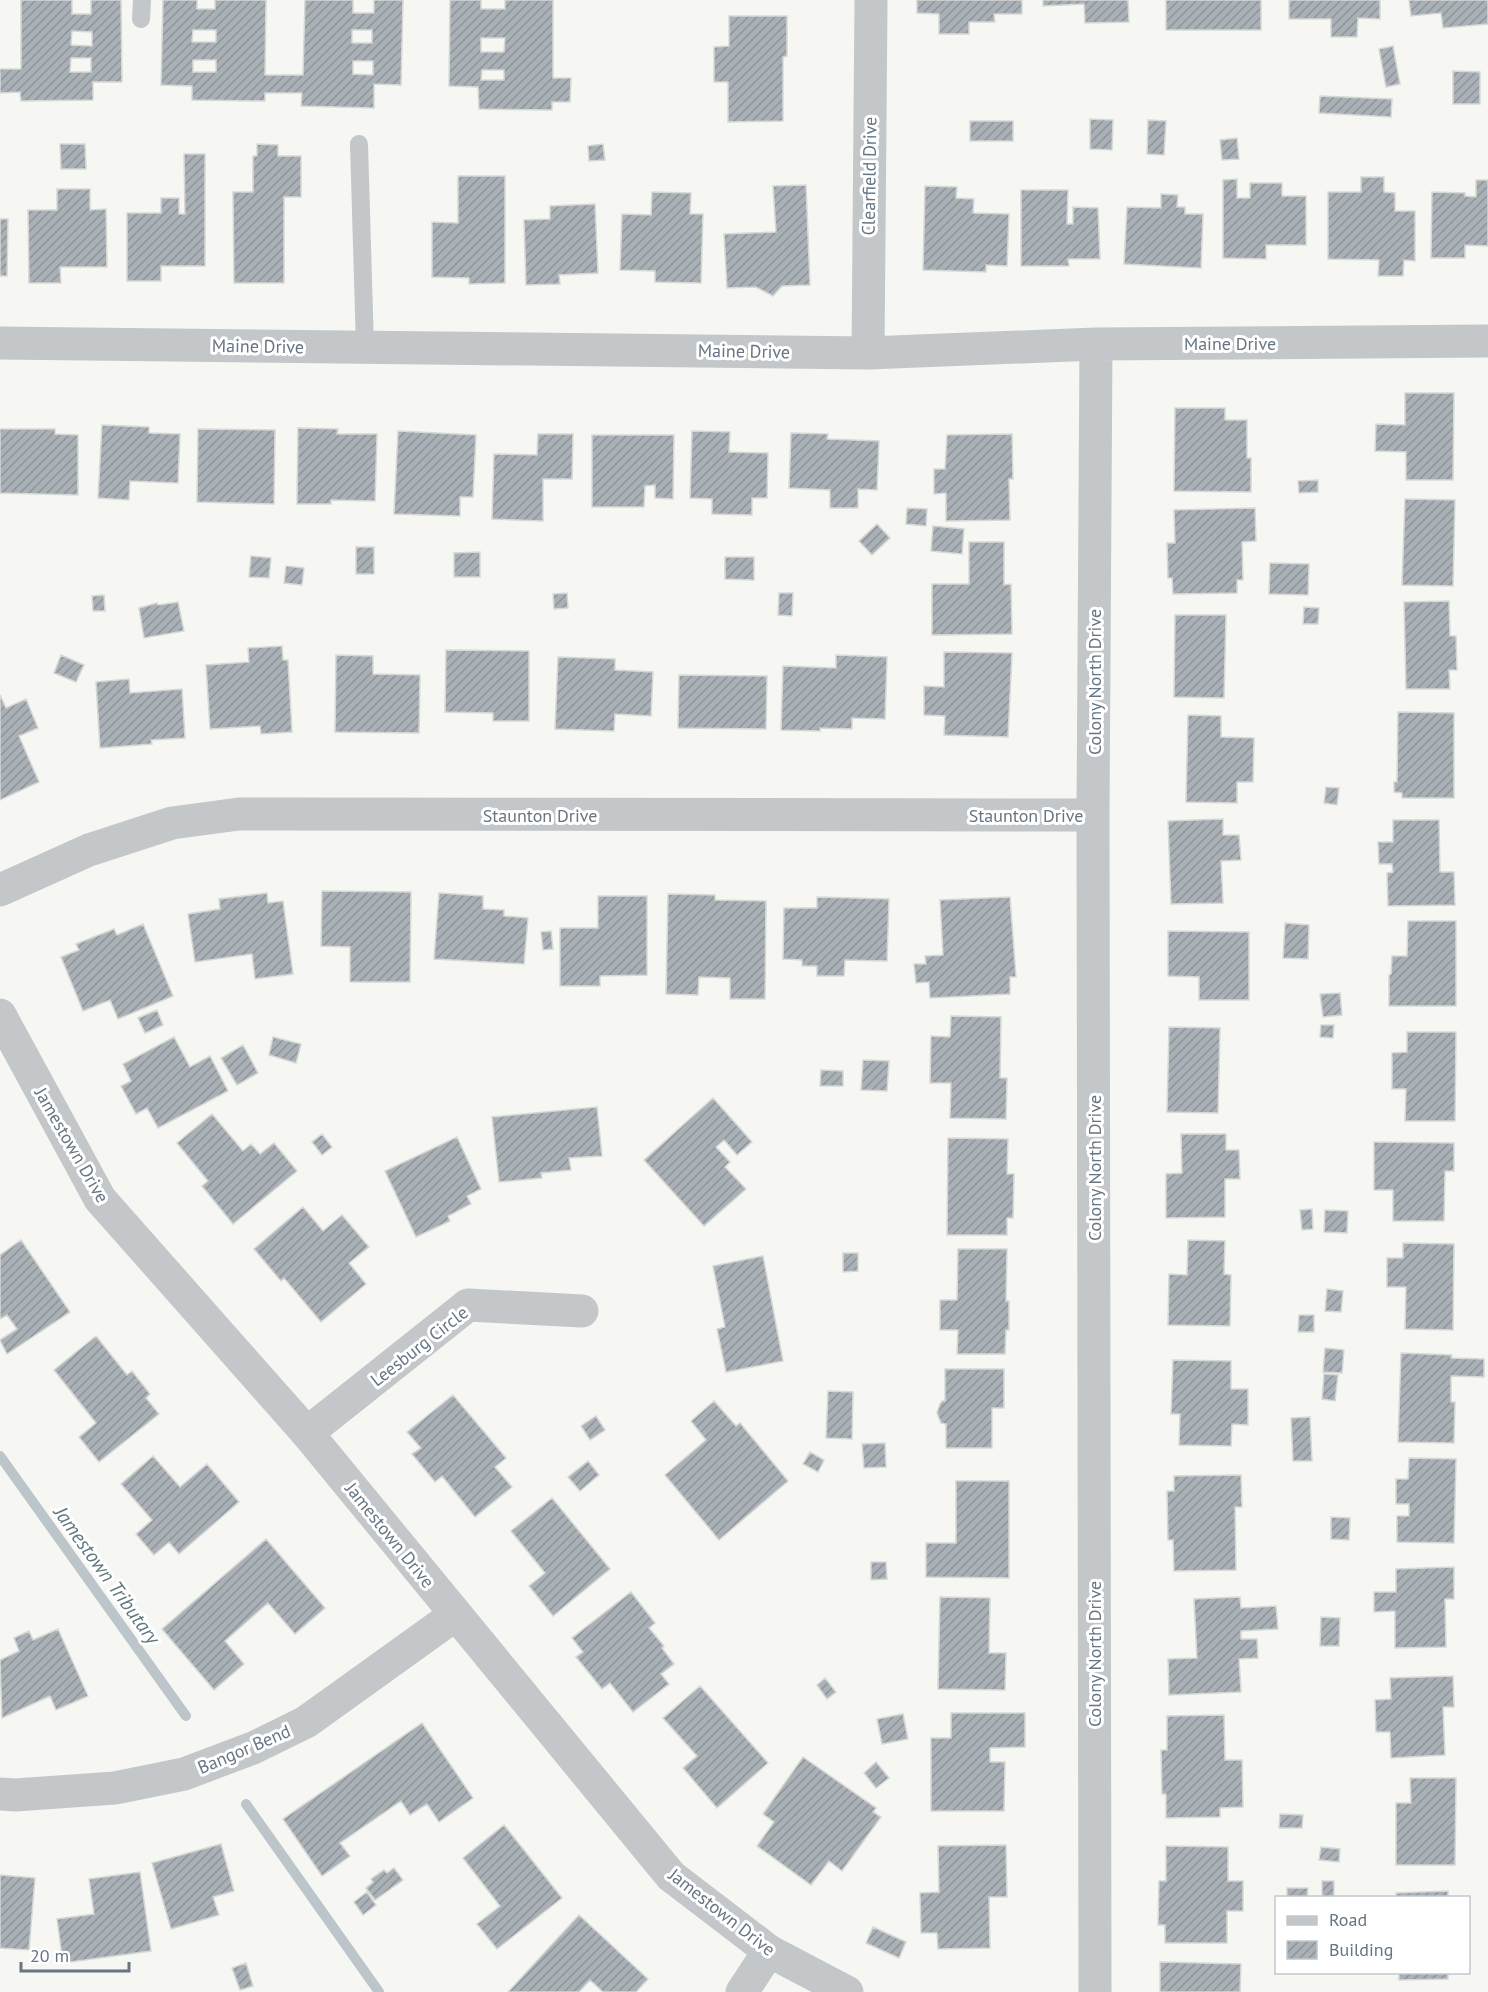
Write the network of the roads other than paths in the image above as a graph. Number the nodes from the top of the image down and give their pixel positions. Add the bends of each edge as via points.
1 (142, 0) edge
2 (871, 0) edge
3 (141, 19) dead end
4 (359, 144) dead end
5 (1488, 341) edge
6 (0, 343) edge
7 (1096, 344) junction
8 (365, 347) junction
9 (868, 353) junction
10 (1094, 815) junction
11 (0, 890) edge
12 (0, 1015) edge
13 (582, 1311) dead end
14 (307, 1433) junction
15 (455, 1615) junction
16 (0, 1794) edge
17 (769, 1951) junction
18 (742, 1992) edge
19 (847, 1992) edge
20 (1095, 1992) edge

1 - 3 lane
2 - 9 street, Clearfield Drive
4 - 8 lane
5 - 7 street, Maine Drive
6 - 8 street, Maine Drive
7 - 9 street, Maine Drive
7 - 10 street, Colony North Drive
8 - 9 street, Maine Drive
10 - 11 street, Staunton Drive via 239,814 172,823 89,850
10 - 20 street, Colony North Drive
12 - 14 street, Jamestown Drive via 100,1199
13 - 14 street, Leesburg Circle via 468,1305
14 - 15 street, Jamestown Drive
15 - 16 street, Bangor Bend via 306,1722 254,1748 184,1774 115,1788
15 - 17 street, Jamestown Drive via 671,1876
17 - 18 street
17 - 19 street, Jamestown Drive

